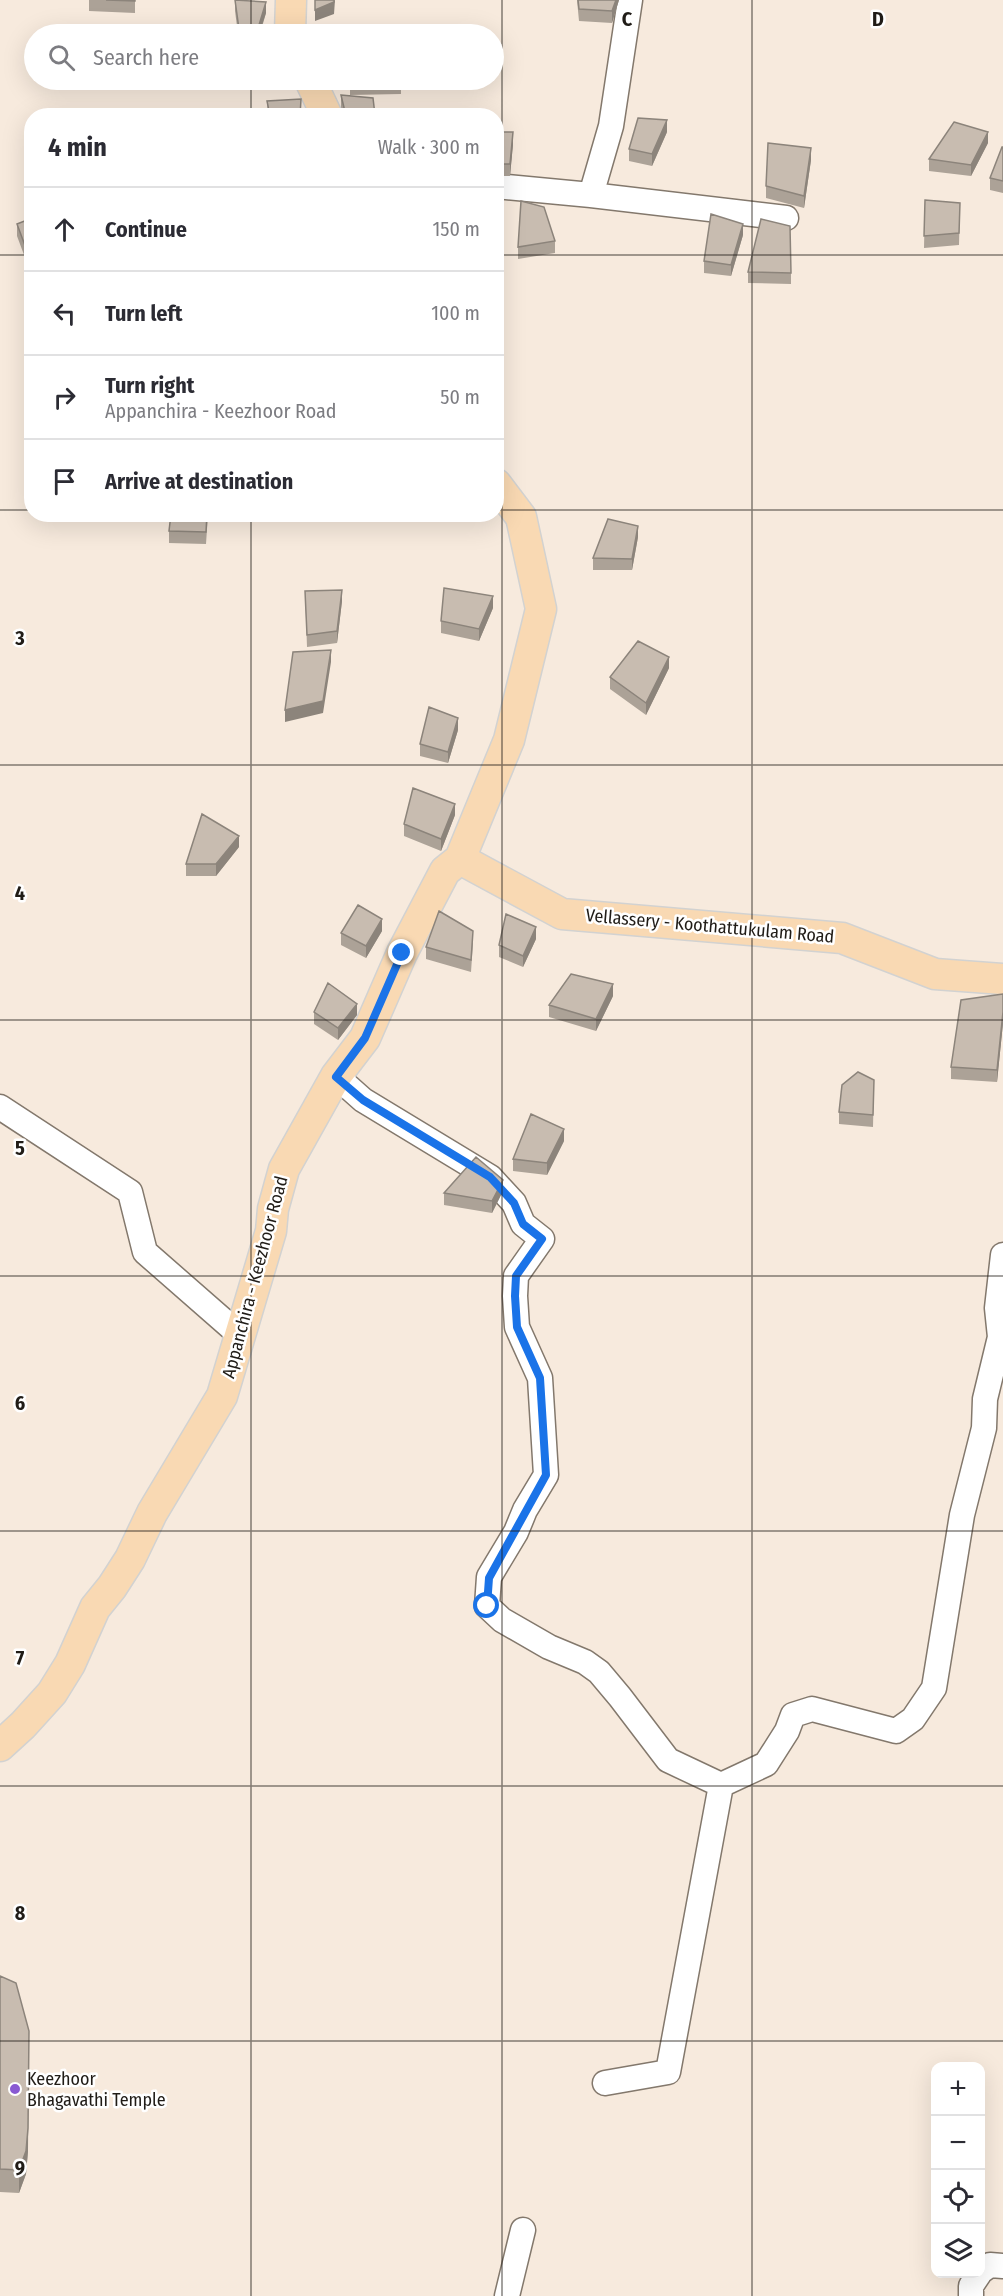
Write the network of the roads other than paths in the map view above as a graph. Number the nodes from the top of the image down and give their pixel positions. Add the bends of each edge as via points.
1 (291, 0) edge
2 (630, 0) edge
3 (290, 24) edge
4 (315, 90) edge
5 (323, 108) edge
6 (504, 187) edge
7 (591, 195) junction
8 (786, 218) dead end
9 (504, 495) edge
10 (460, 860) junction
11 (1003, 979) edge
12 (336, 1077) junction
13 (0, 1107) edge
14 (1003, 1255) edge
15 (241, 1336) junction
16 (0, 1746) edge
17 (721, 1785) junction
18 (605, 2083) dead end
19 (523, 2230) dead end
20 (1003, 2266) edge
21 (985, 2269) edge
22 (977, 2278) edge
23 (507, 2296) edge
24 (971, 2296) edge

1 - 3 main road
2 - 7 street via 611,126
4 - 5 main road
6 - 7 street
7 - 8 street
9 - 10 main road via 521,517 541,609 509,740
10 - 11 main road, Vellassery - Koothattukulam Road via 562,914 842,938 934,974
10 - 12 main road, Appanchira - Keezhoor Road via 445,871 402,953 365,1038
12 - 15 main road, Appanchira - Keezhoor Road via 284,1169
12 - 17 street via 363,1100 490,1177 514,1203 523,1224 542,1239 516,1276 515,1296 517,1327 540,1378 546,1475 489,1578 487,1606 502,1620 599,1672 668,1760
13 - 15 street via 130,1192 145,1252
14 - 17 street via 998,1308 1000,1337 985,1400 984,1428 962,1515 934,1689 913,1719 896,1731 812,1709 793,1715 766,1764
15 - 16 main road, Appanchira - Keezhoor Road via 222,1396 152,1512 130,1559 94,1608 70,1664 52,1694
17 - 18 street via 668,2072
19 - 23 street
20 - 21 street via 990,2265
22 - 24 street

